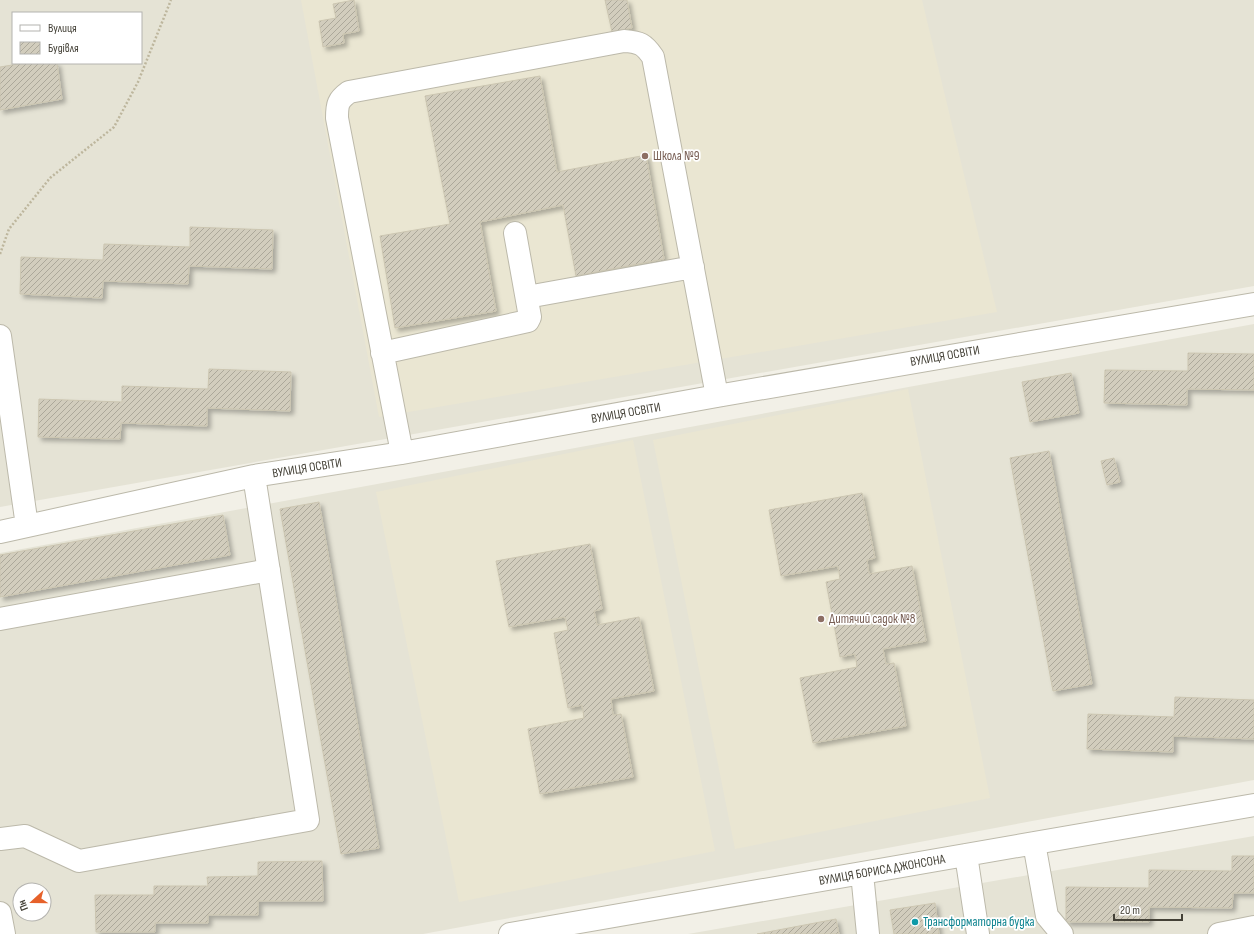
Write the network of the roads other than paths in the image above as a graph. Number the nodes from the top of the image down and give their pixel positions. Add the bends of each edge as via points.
1 (516, 233) dead end
2 (693, 267) junction
3 (527, 297) junction
4 (1254, 304) edge
5 (0, 336) edge
6 (382, 353) junction
7 (717, 396) junction
8 (402, 453) junction
9 (254, 476) junction
10 (27, 526) junction
11 (0, 532) edge
12 (269, 570) junction
13 (0, 619) edge
14 (1254, 805) edge
15 (0, 839) edge
16 (1034, 843) junction
17 (966, 855) junction
18 (862, 873) junction
19 (0, 914) edge
20 (1254, 927) edge
21 (4, 934) edge
22 (510, 934) edge
23 (868, 934) edge
24 (978, 934) edge
25 (1062, 934) edge
26 (1219, 934) edge

1 - 3 street
2 - 3 street
2 - 6 street via 653,57 646,47 636,41 624,41 349,92 339,102 337,118
2 - 7 street
3 - 6 street via 530,317 528,321
4 - 7 street, ВУЛИЦЯ ОСВІТИ
5 - 10 street
6 - 8 street
7 - 8 street, ВУЛИЦЯ ОСВІТИ
8 - 9 street, ВУЛИЦЯ ОСВІТИ
9 - 10 street, ВУЛИЦЯ ОСВІТИ
9 - 12 street
10 - 11 street, ВУЛИЦЯ ОСВІТИ
12 - 13 street
12 - 15 street via 308,820 78,861 25,836
14 - 16 street, ВУЛИЦЯ БОРИСА ДЖОНСОНА
16 - 17 street, ВУЛИЦЯ БОРИСА ДЖОНСОНА
16 - 25 street via 1047,916
17 - 18 street, ВУЛИЦЯ БОРИСА ДЖОНСОНА
17 - 24 street
18 - 22 street, ВУЛИЦЯ БОРИСА ДЖОНСОНА
18 - 23 street
19 - 21 street
20 - 26 street

